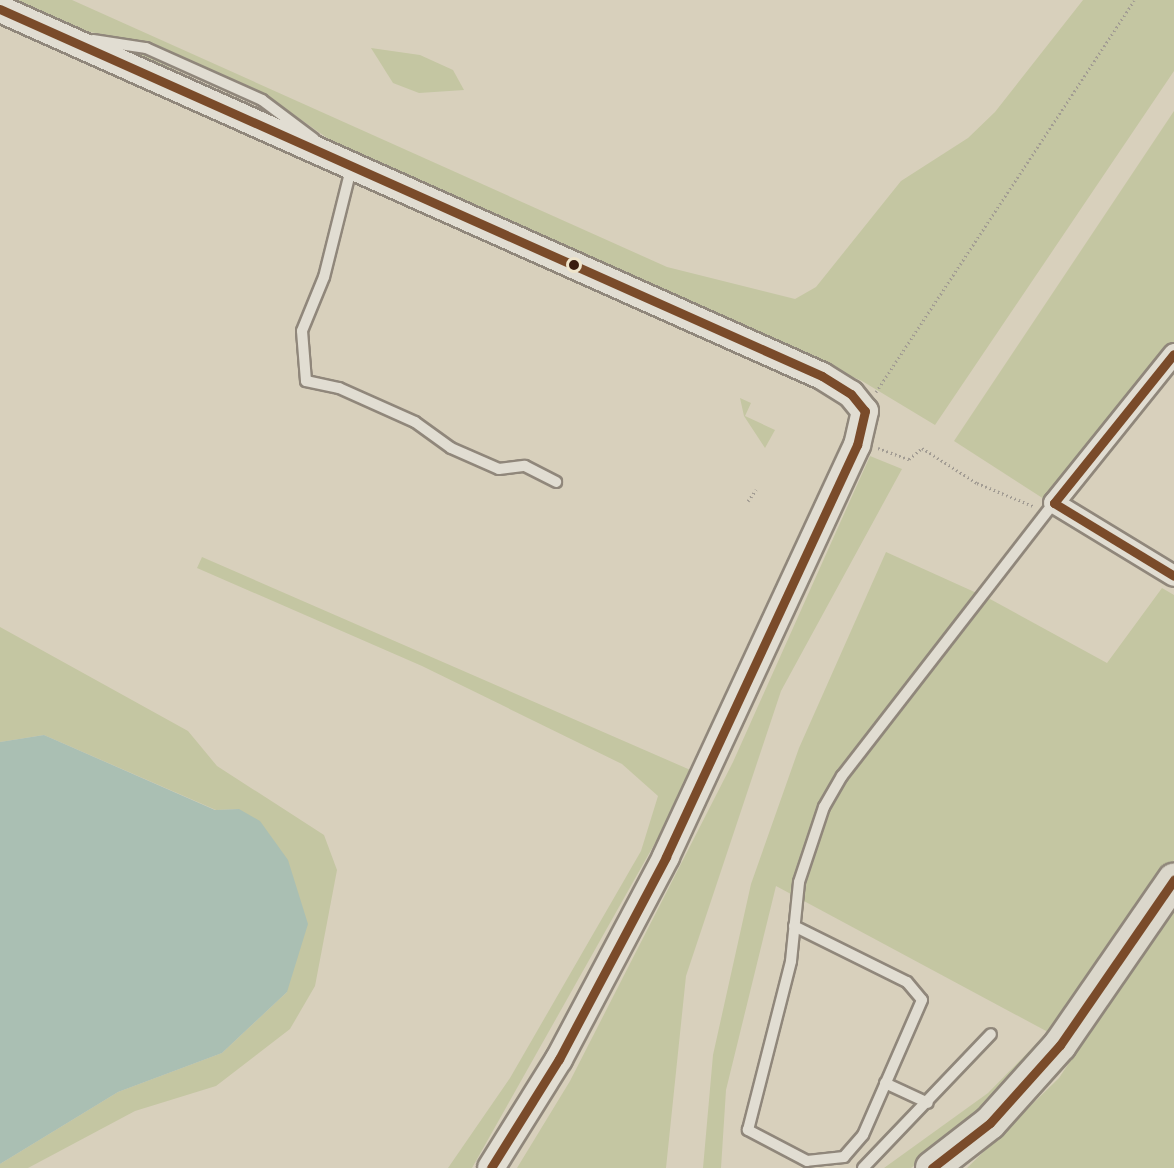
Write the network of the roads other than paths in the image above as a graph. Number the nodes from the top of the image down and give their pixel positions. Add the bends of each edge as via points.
1 (0, 9) edge
2 (347, 163) junction
3 (1174, 354) edge
4 (556, 482) dead end
5 (1050, 508) junction
6 (1174, 576) edge
7 (1174, 880) edge
8 (794, 926) junction
9 (991, 1034) dead end
10 (885, 1083) junction
11 (928, 1103) junction
12 (491, 1168) edge
13 (863, 1168) edge
14 (932, 1168) edge

1 - 2 street
2 - 4 lane via 324,278 302,331 306,381 339,388 415,422 451,448 499,468 525,466
2 - 12 street via 822,376 851,394 865,411 857,445 666,857 559,1059
3 - 5 street
5 - 6 street
5 - 8 lane via 842,776 824,807 798,882
7 - 14 main road via 1060,1045 990,1123
8 - 10 lane via 907,982 922,1000
8 - 10 lane via 790,961 748,1130 807,1161 844,1157 863,1135
9 - 11 lane
10 - 11 lane
11 - 13 lane

